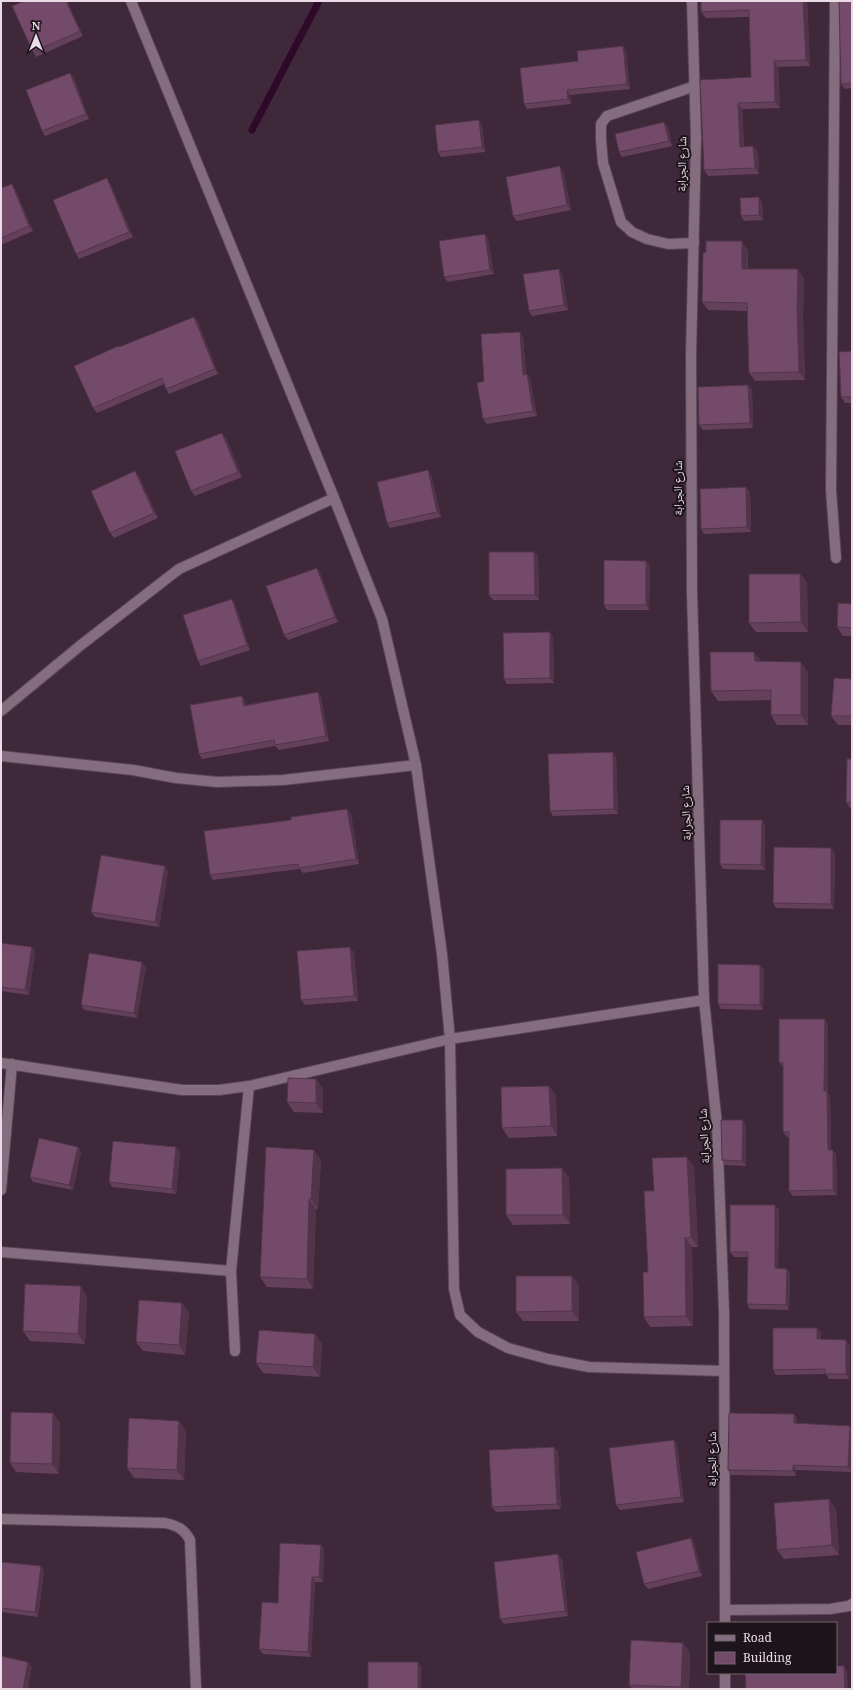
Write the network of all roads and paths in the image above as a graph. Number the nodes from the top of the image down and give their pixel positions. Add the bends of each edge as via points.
1 (131, 1) edge
2 (692, 1) edge
3 (835, 1) edge
4 (695, 86) junction
5 (694, 243) junction
6 (334, 498) junction
7 (836, 558) dead end
8 (1, 711) edge
9 (1, 756) edge
10 (416, 765) junction
11 (704, 1000) junction
12 (450, 1039) junction
13 (1, 1063) edge
14 (12, 1064) junction
15 (249, 1086) junction
16 (1, 1190) edge
17 (1, 1252) edge
18 (231, 1271) junction
19 (235, 1352) dead end
20 (724, 1371) junction
21 (1, 1519) edge
22 (852, 1604) edge
23 (725, 1610) junction
24 (725, 1622) edge
25 (725, 1674) edge
26 (196, 1689) edge
27 (725, 1689) edge

1 - 6 street
2 - 4 street, شارع الجرابة
3 - 7 street via 831,490
4 - 5 street, شارع الجرابة
4 - 5 street via 608,116 601,124 603,163 621,222 632,232 647,238 668,244
5 - 11 street, شارع الجرابة via 691,355 692,593
6 - 8 street via 179,569
6 - 10 street via 382,619
9 - 10 street via 218,782 283,780
10 - 12 street via 442,954
11 - 12 street
11 - 20 street, شارع الجرابة via 717,1125
12 - 15 street
12 - 20 street via 454,1289 460,1315 478,1332 508,1348 548,1359 589,1367
13 - 14 street
14 - 15 street via 182,1090 219,1090
14 - 16 street
15 - 18 street
17 - 18 street
18 - 19 street
20 - 23 street, شارع الجرابة
21 - 26 street via 165,1524 178,1526 185,1531 190,1540
22 - 23 street via 830,1608
23 - 24 street, شارع الجرابة
25 - 27 street

